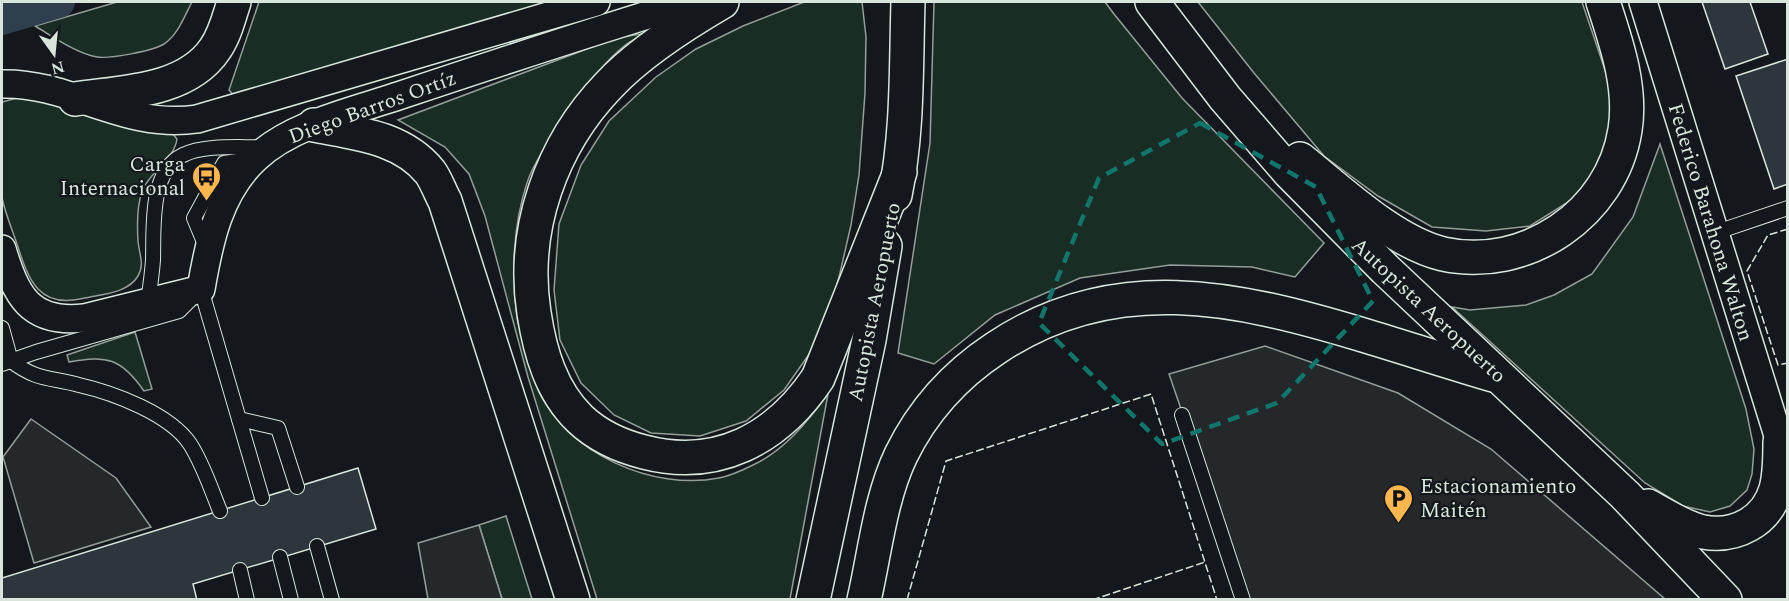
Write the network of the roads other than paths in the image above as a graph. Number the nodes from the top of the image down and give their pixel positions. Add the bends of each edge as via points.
1 (234, 2) edge
2 (596, 2) edge
3 (690, 2) edge
4 (722, 2) edge
5 (908, 2) edge
6 (1152, 2) edge
7 (1603, 2) edge
8 (1643, 2) edge
9 (2, 84) edge
10 (1225, 98) junction
11 (75, 99) junction
12 (314, 125) junction
13 (262, 153) junction
14 (900, 172) junction
15 (1788, 208) edge
16 (1714, 233) junction
17 (2, 249) edge
18 (201, 289) junction
19 (148, 302) junction
20 (2, 328) edge
21 (6, 363) edge
22 (1500, 377) junction
23 (1182, 415) dead end
24 (239, 418) junction
25 (1784, 454) edge
26 (297, 487) dead end
27 (1625, 495) junction
28 (262, 498) dead end
29 (220, 511) dead end
30 (317, 546) dead end
31 (280, 557) dead end
32 (240, 570) dead end
33 (247, 600) edge
34 (291, 600) edge
35 (332, 600) edge
36 (573, 600) edge
37 (813, 600) edge
38 (864, 600) edge
39 (1243, 600) edge
40 (1725, 600) edge

1 - 11 highway via 215,50 185,75 138,90
2 - 11 street, Diego Barros Ortíz via 197,119 152,120
3 - 12 street, Diego Barros Ortíz via 570,38
4 - 14 highway via 691,20 611,83 575,126 541,202 531,264 537,331 549,372 580,420 612,442 656,456 682,458 728,451 771,430 805,398 818,378
5 - 14 highway, Autopista Aeropuerto
6 - 10 highway, Autopista Aeropuerto
7 - 10 highway via 1619,51 1627,105 1620,153 1594,202 1574,221 1550,237 1498,255 1443,254 1400,237
8 - 16 street, Federico Barahona Walton
9 - 11 street, Diego Barros Ortíz via 28,85
10 - 22 highway, Autopista Aeropuerto via 1346,231
12 - 13 street, Diego Barros Ortíz
12 - 36 highway via 373,136 405,150 430,172 445,201
13 - 18 street, Diego Barros Ortíz via 232,188 214,230
13 - 19 lane via 205,149 185,154 166,169 154,217
14 - 37 highway, Autopista Aeropuerto
15 - 16 lane
16 - 25 street, Federico Barahona Walton
17 - 19 street via 19,295 29,305 55,318 84,318
18 - 19 street
18 - 21 lane via 179,311
18 - 24 lane
20 - 21 lane
21 - 29 lane via 48,380 79,385 135,405 179,430 195,454
22 - 27 highway, Autopista Aeropuerto
22 - 38 highway via 1300,316 1224,302 1167,296 1129,298 1062,314 981,358 961,373 927,411 900,456 890,482
23 - 39 lane
24 - 26 lane via 278,428
24 - 28 lane
25 - 27 highway via 1772,502 1764,513 1739,530 1704,532
27 - 40 highway, Autopista Aeropuerto
30 - 35 lane
31 - 34 lane
32 - 33 lane

